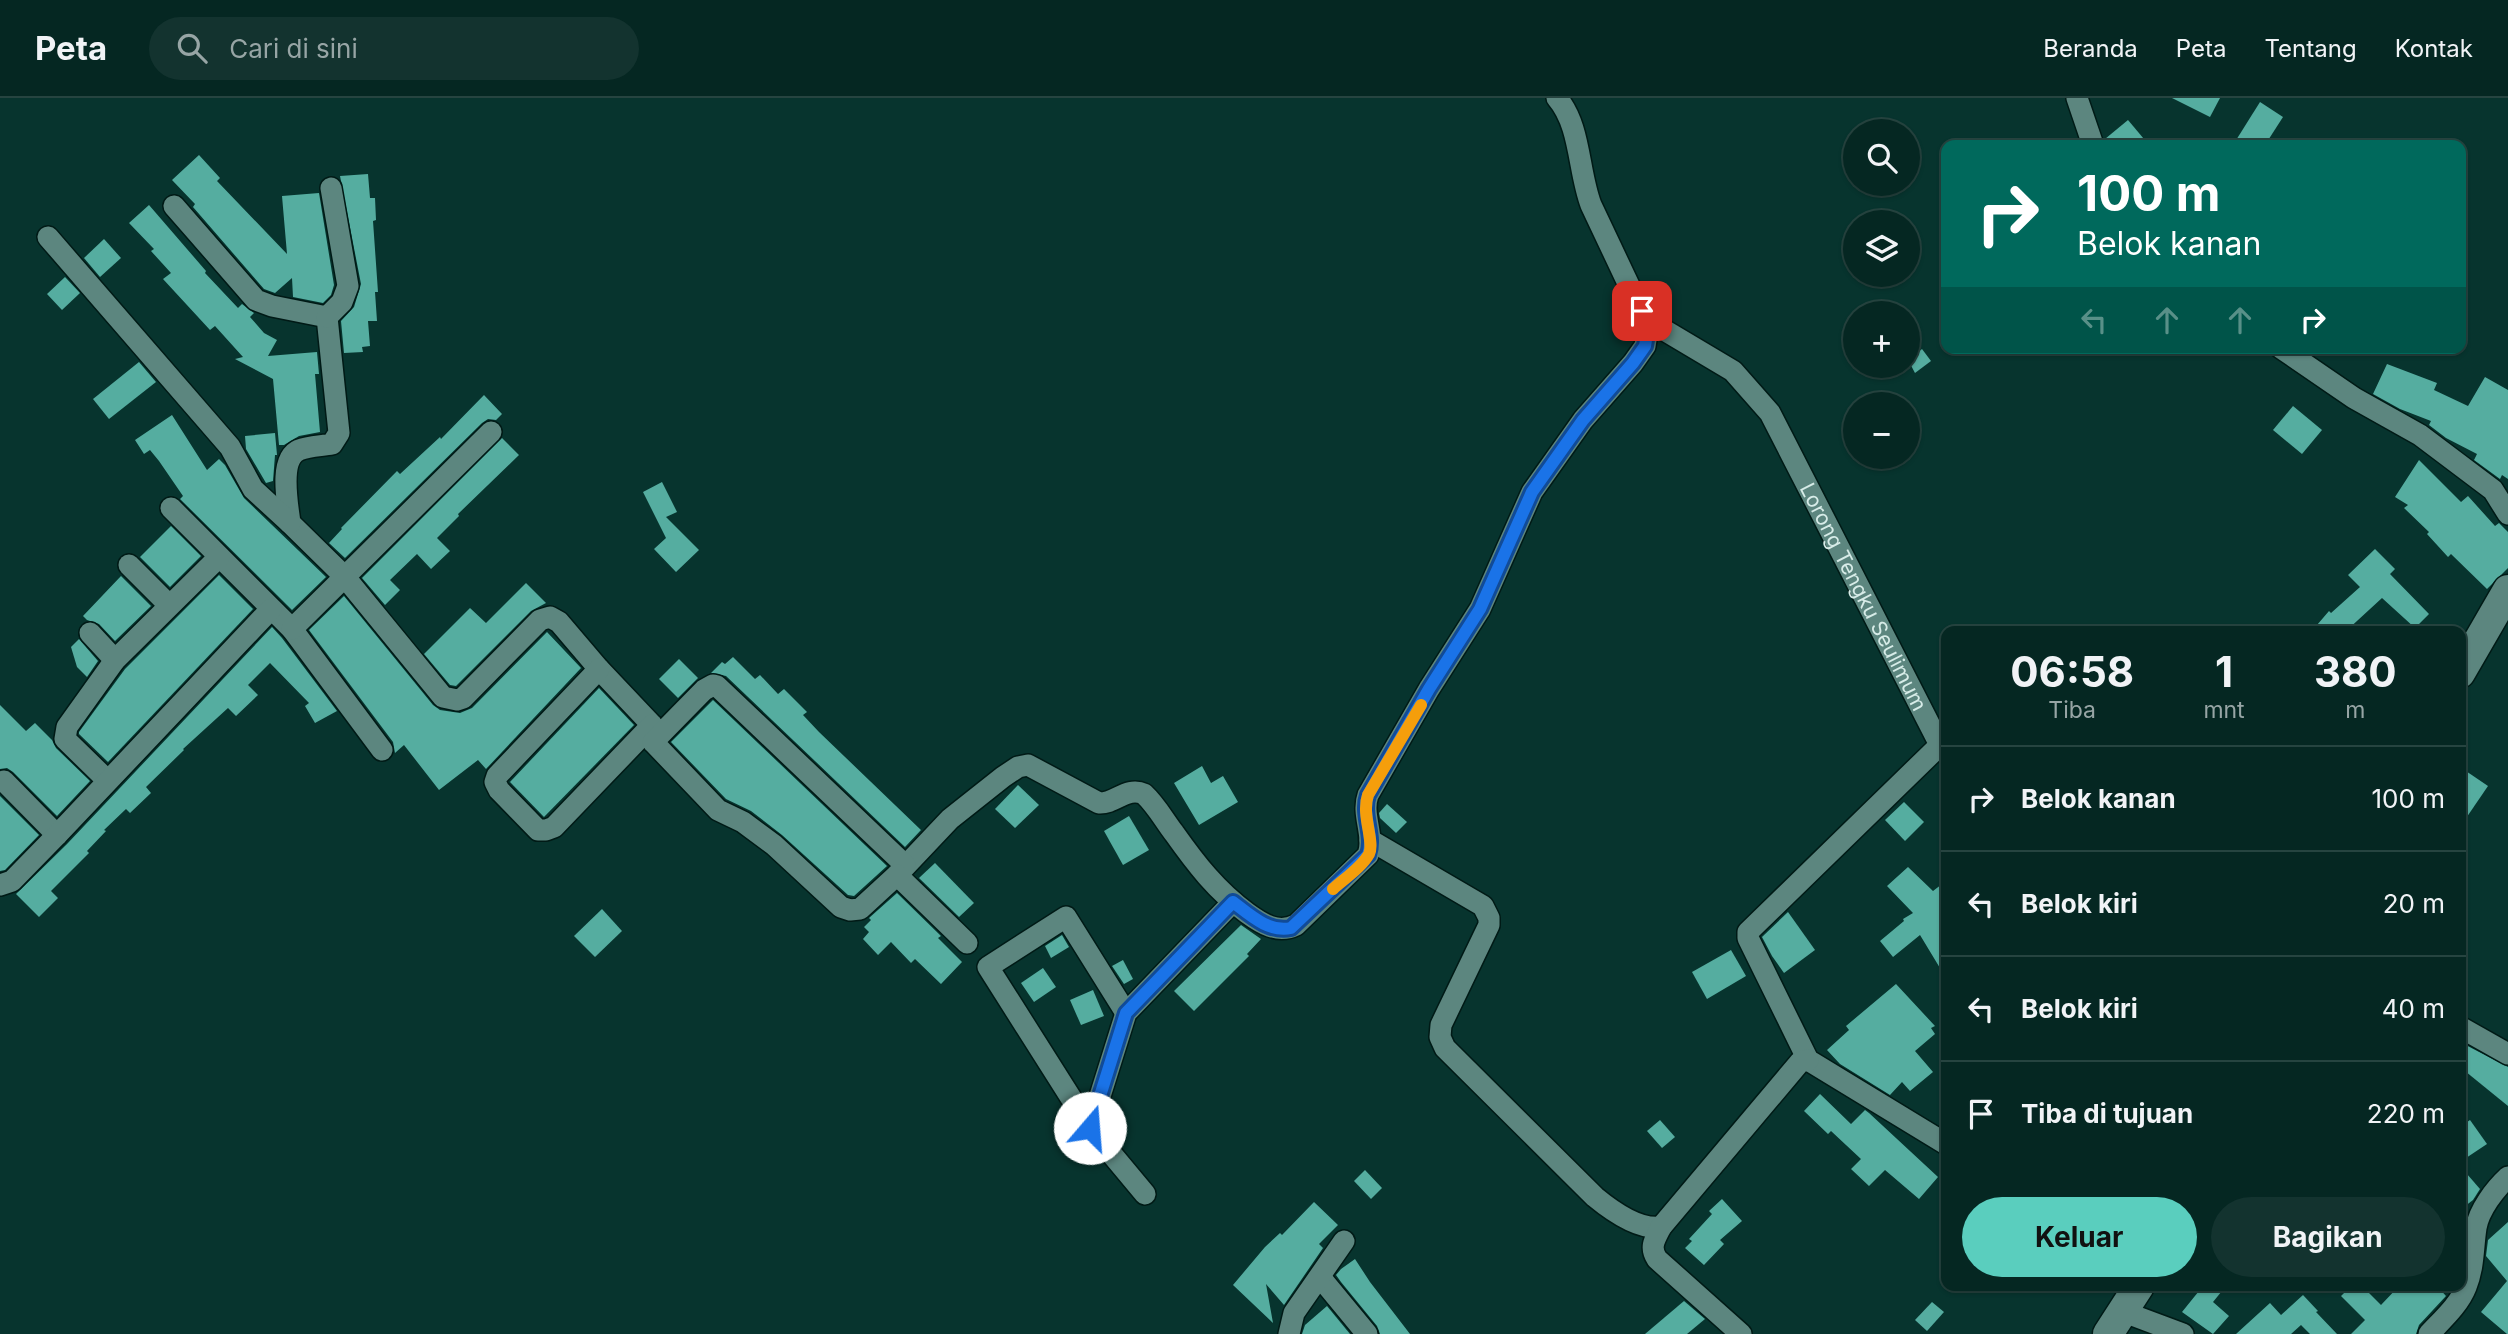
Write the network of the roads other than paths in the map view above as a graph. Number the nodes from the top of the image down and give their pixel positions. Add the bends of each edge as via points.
1 (1557, 98) edge
2 (2077, 98) edge
3 (2091, 140) edge
4 (331, 188) dead end
5 (174, 206) dead end
6 (48, 237) dead end
7 (327, 317) junction
8 (1649, 321) junction
9 (1676, 339) junction
10 (1645, 346) junction
11 (2290, 354) edge
12 (491, 432) dead end
13 (172, 508) dead end
14 (2508, 514) edge
15 (289, 523) junction
16 (219, 557) junction
17 (129, 565) dead end
18 (344, 576) junction
19 (2508, 590) edge
20 (169, 605) junction
21 (271, 609) junction
22 (292, 629) junction
23 (90, 633) dead end
24 (116, 660) junction
25 (2466, 663) edge
26 (599, 669) junction
27 (653, 733) junction
28 (382, 750) dead end
29 (107, 780) junction
30 (4, 781) dead end
31 (57, 835) junction
32 (1370, 841) junction
33 (901, 870) junction
34 (0, 886) edge
35 (1233, 902) junction
36 (967, 943) dead end
37 (1126, 1013) junction
38 (2466, 1030) edge
39 (2508, 1054) edge
40 (1808, 1060) junction
41 (1090, 1128) junction
42 (1941, 1141) edge
43 (2508, 1177) edge
44 (1145, 1194) dead end
45 (1661, 1227) junction
46 (1344, 1241) dead end
47 (1320, 1277) junction
48 (2466, 1287) edge
49 (2464, 1291) edge
50 (2125, 1303) edge
51 (1289, 1334) edge
52 (1367, 1334) edge
53 (1741, 1334) edge
54 (2183, 1334) edge
55 (2429, 1334) edge

1 - 8 street via 1570,121 1591,205
2 - 3 street
4 - 7 street via 348,286 342,302
5 - 7 street via 256,300
6 - 15 street via 230,447 253,489
7 - 15 street via 339,433 332,444 298,451 290,461 285,475
8 - 9 street, Lorong Tengku Seulimum
8 - 10 street
9 - 10 street
9 - 40 street, Lorong Tengku Seulimum via 1732,371 1770,413 1939,743 1748,932
10 - 32 street via 1583,420 1532,492 1480,609 1368,795 1364,810
11 - 14 street via 2420,435 2493,490
12 - 18 street
13 - 16 street
15 - 18 street
16 - 20 street
16 - 21 street
17 - 20 street
18 - 22 street
18 - 26 street via 437,691 449,699 463,698 540,620 550,617
19 - 25 street
20 - 24 street
21 - 22 street
21 - 29 street
22 - 28 street
23 - 24 street
24 - 29 street via 65,733 65,739
26 - 27 street
26 - 27 street via 497,776 499,790 538,830 546,830
27 - 33 street via 718,810 774,845 841,906 860,909
27 - 33 street via 704,690 717,686
29 - 31 street
30 - 31 street
31 - 34 street via 12,881
32 - 35 street via 1368,855 1291,928 1269,926
32 - 45 street via 1483,906 1489,918 1441,1025 1445,1048 1595,1197 1645,1227
33 - 35 street via 950,819 1003,777 1028,765 1098,803 1128,792 1144,794 1196,864
33 - 36 street
35 - 37 street
37 - 41 street
37 - 41 street via 1066,917 988,967
38 - 39 street
40 - 42 street
40 - 45 street via 1800,1062
41 - 44 street
43 - 48 street via 2476,1224
45 - 53 street via 1653,1243 1657,1259
46 - 47 street
47 - 51 street via 1294,1313
47 - 52 street
49 - 55 street
50 - 54 street

